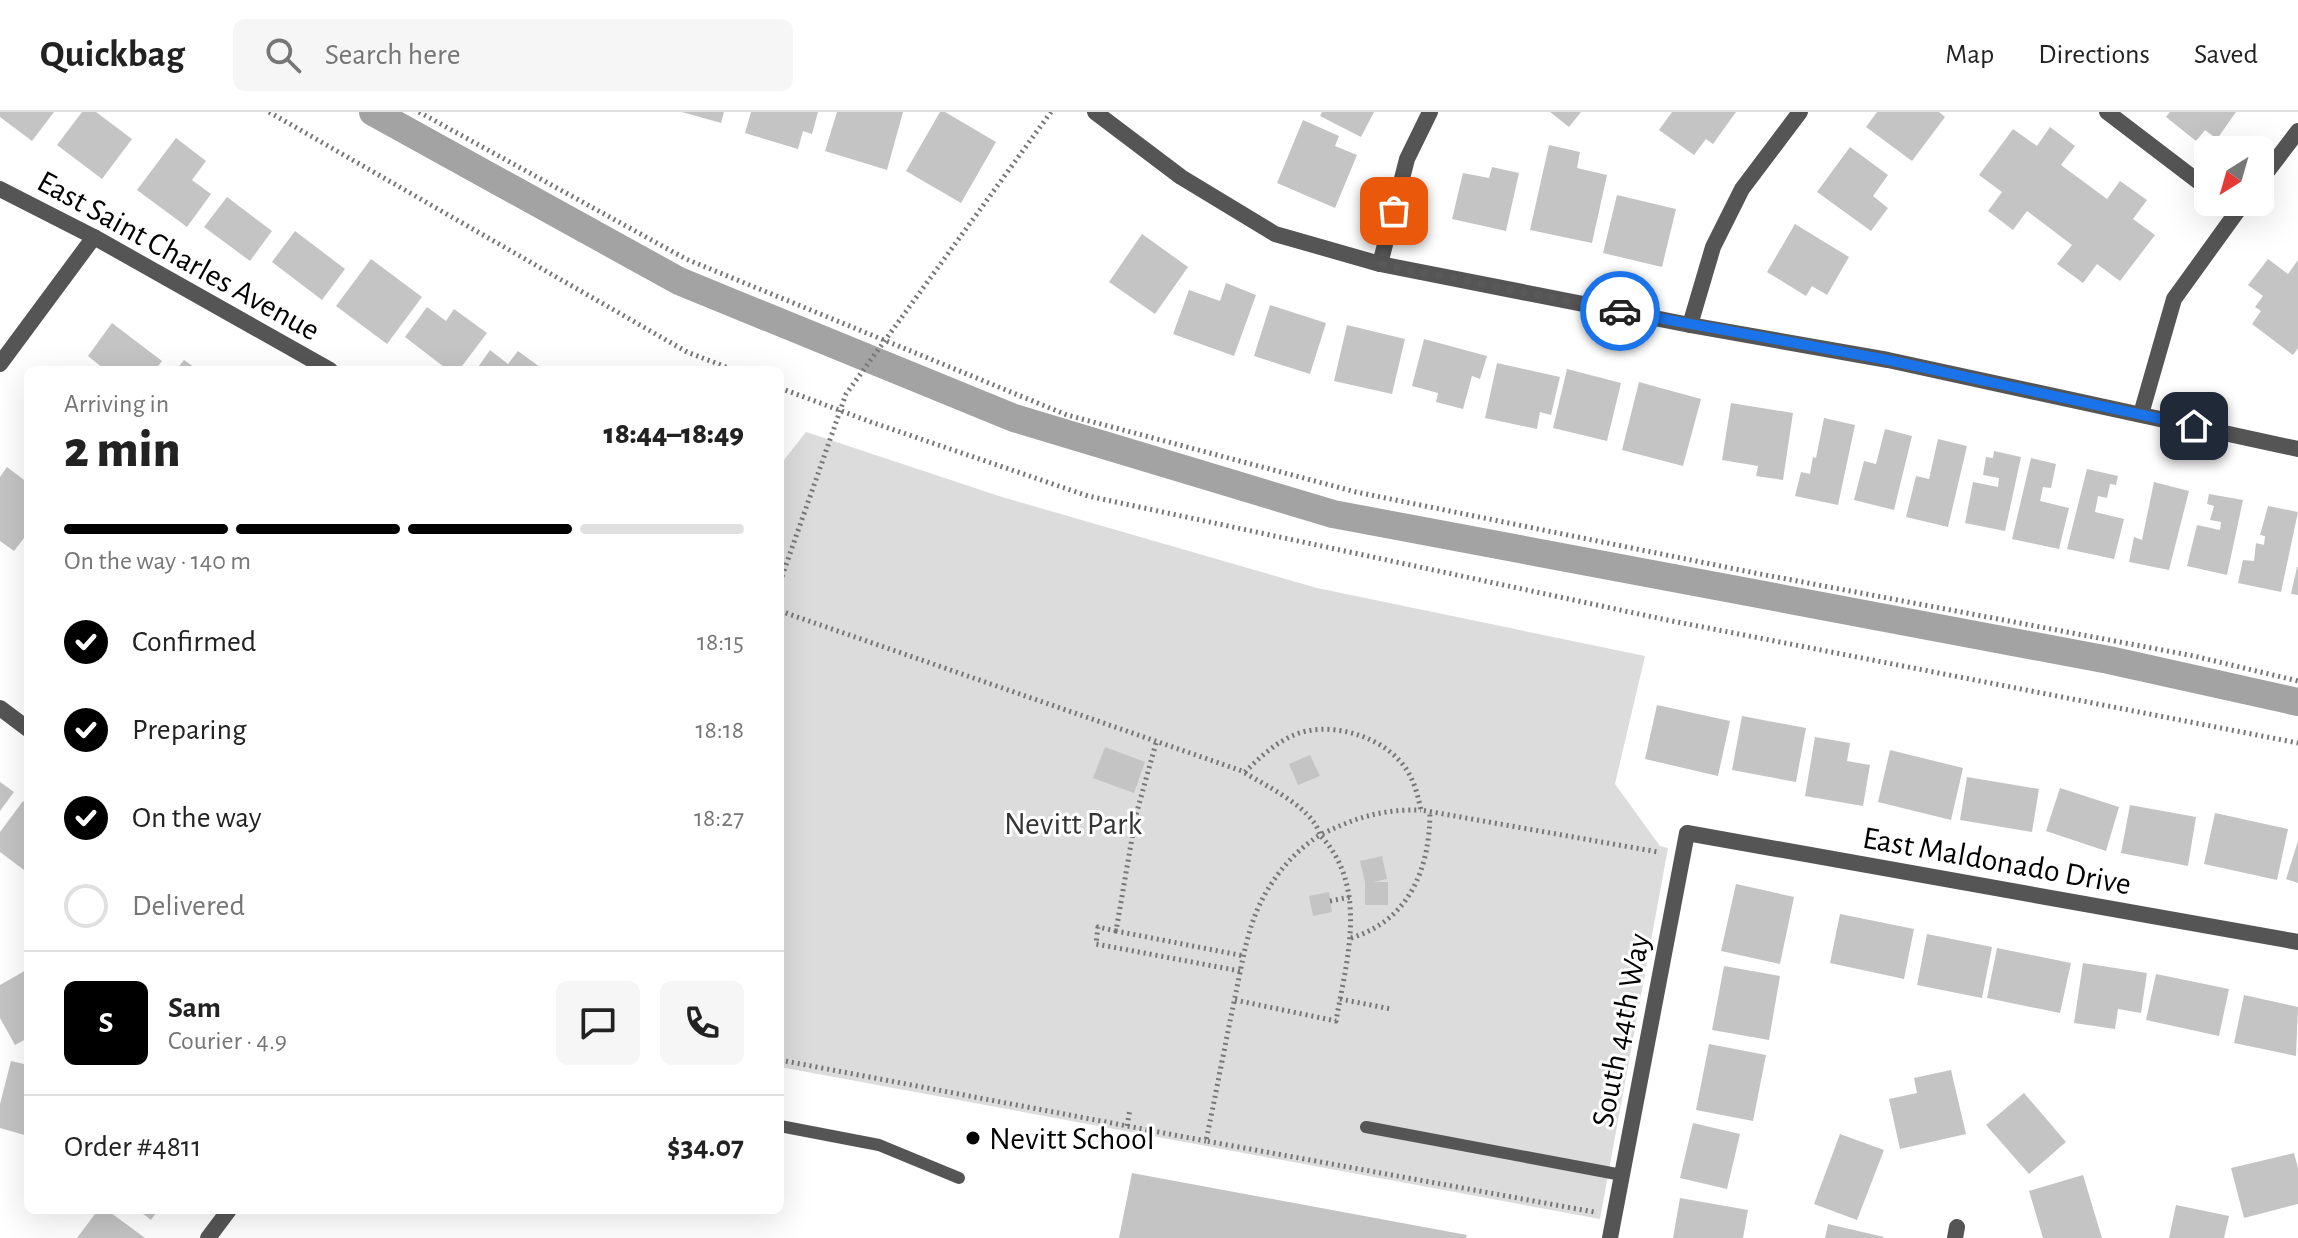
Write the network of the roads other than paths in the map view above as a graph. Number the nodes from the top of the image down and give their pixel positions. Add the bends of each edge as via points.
1 (1095, 112) edge
2 (1430, 112) edge
3 (1800, 112) edge
4 (2107, 112) edge
5 (2127, 118) edge
6 (2298, 131) edge
7 (2274, 163) edge
8 (2194, 177) edge
9 (0, 189) edge
10 (2229, 216) edge
11 (94, 237) junction
12 (1380, 264) junction
13 (1690, 325) junction
14 (0, 364) edge
15 (323, 366) edge
16 (2141, 414) junction
17 (2298, 449) edge
18 (0, 708) edge
19 (24, 726) edge
20 (1687, 833) joint
21 (2298, 942) edge
22 (784, 1127) edge
23 (1366, 1127) dead end
24 (1622, 1175) junction
25 (959, 1178) dead end
26 (226, 1214) edge
27 (208, 1238) edge
28 (1610, 1238) edge

1 - 12 street via 1181,177 1275,234
2 - 12 street via 1407,159
3 - 13 street via 1742,189 1713,247
4 - 5 street
5 - 8 street
6 - 7 street
9 - 11 street, East Saint Charles Avenue
10 - 16 street via 2174,299
11 - 14 street
11 - 15 street, East Saint Charles Avenue
12 - 13 street
13 - 16 street
16 - 17 street
18 - 19 street
20 - 21 street, East Maldonado Drive
20 - 24 street, South 44th Way
22 - 25 lane via 879,1145
23 - 24 lane
24 - 28 street, South 44th Way
26 - 27 street

